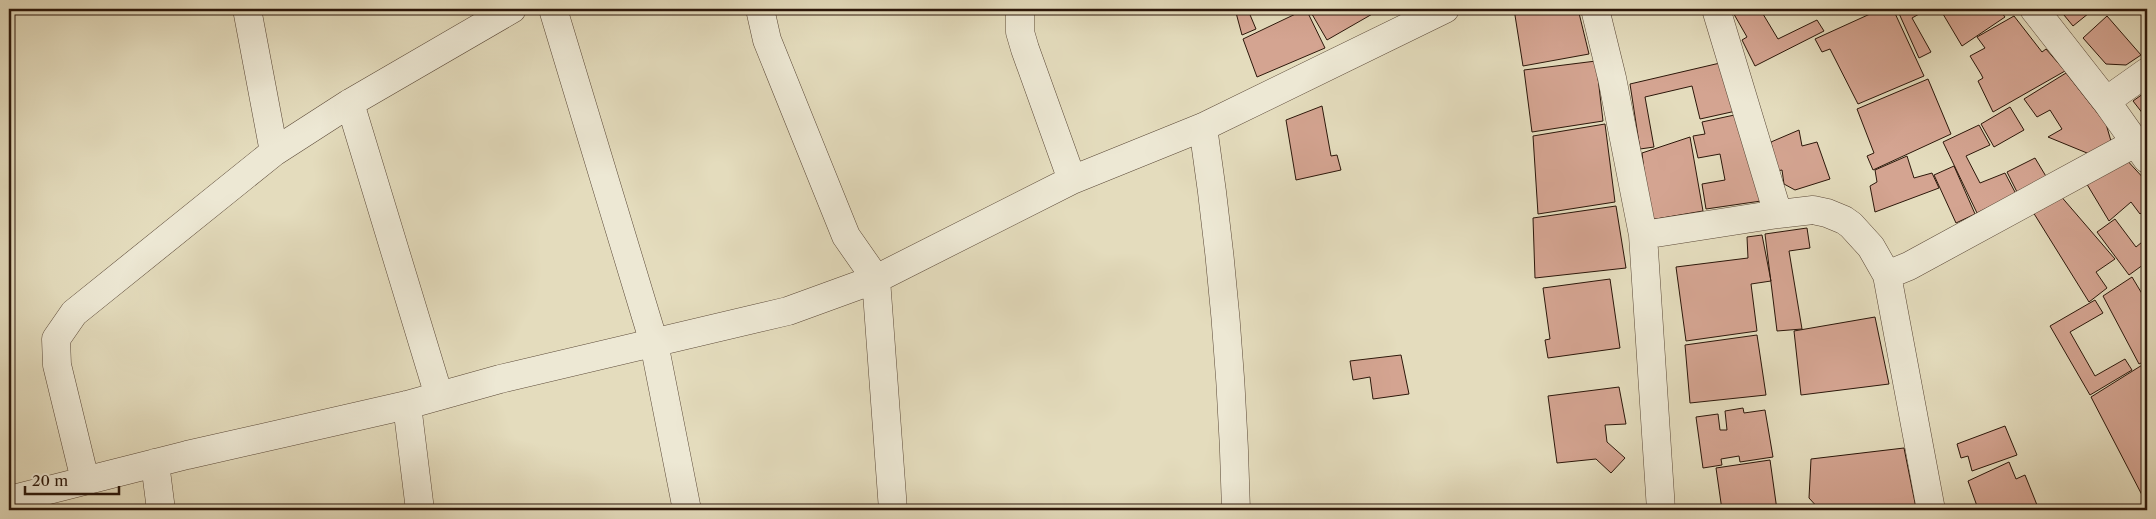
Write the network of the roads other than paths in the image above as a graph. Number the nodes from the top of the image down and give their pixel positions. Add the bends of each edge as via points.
1 (247, 9) edge
2 (512, 9) edge
3 (553, 9) edge
4 (760, 9) edge
5 (1020, 9) edge
6 (1445, 9) edge
7 (1595, 9) edge
8 (1716, 9) edge
9 (2034, 9) edge
10 (2147, 72) edge
11 (2106, 101) junction
12 (350, 103) junction
13 (1203, 127) junction
14 (2141, 151) edge
15 (274, 152) junction
16 (1072, 180) junction
17 (1778, 214) junction
18 (1643, 235) junction
19 (1887, 275) junction
20 (876, 279) junction
21 (654, 343) junction
22 (439, 396) junction
23 (407, 405) junction
24 (155, 463) junction
25 (86, 480) junction
26 (9, 500) edge
27 (161, 510) edge
28 (420, 510) edge
29 (688, 510) edge
30 (893, 510) edge
31 (1236, 510) edge
32 (1661, 510) edge
33 (1931, 510) edge

1 - 15 street
2 - 12 street
3 - 21 street
4 - 20 street via 767,40 846,236
5 - 16 street via 1020,32 1025,49
6 - 13 street
7 - 18 street
8 - 17 street
9 - 11 street
10 - 11 street
11 - 14 street
12 - 15 street
12 - 22 street
13 - 16 street
13 - 31 street via 1215,210 1229,359
14 - 19 street
15 - 25 street via 74,313 56,338 57,365
16 - 20 street
17 - 18 street
17 - 19 street via 1813,210 1844,220 1871,247
18 - 32 street
19 - 33 street
20 - 21 street via 788,311
20 - 30 street
21 - 22 street
21 - 29 street
22 - 23 street
23 - 24 street
23 - 28 street
24 - 25 street
24 - 27 street
25 - 26 street

